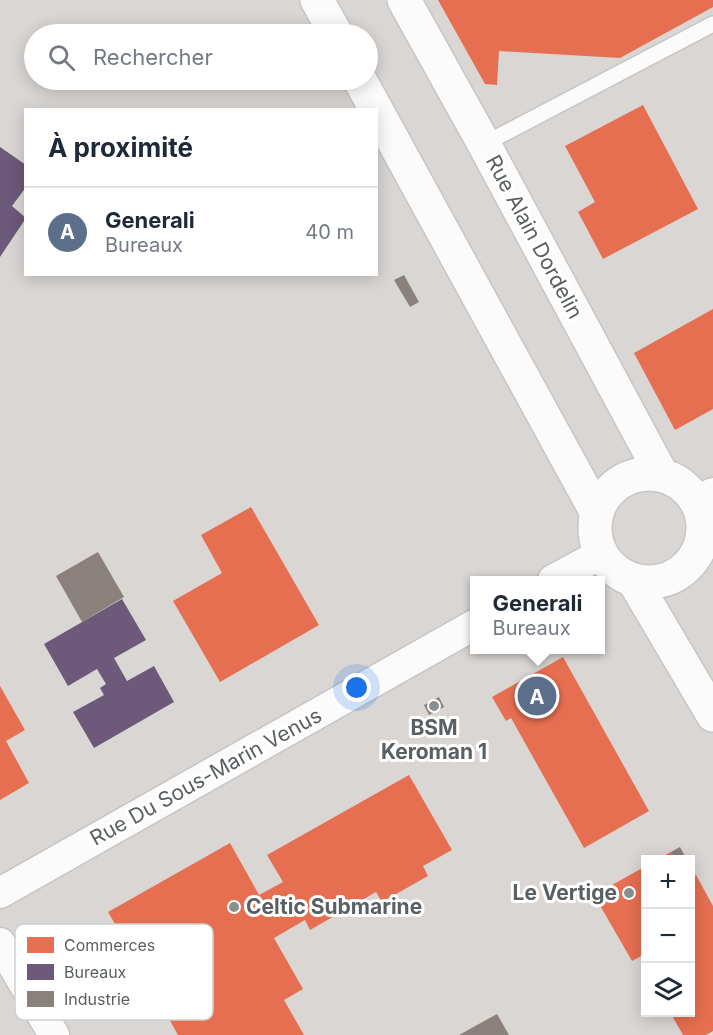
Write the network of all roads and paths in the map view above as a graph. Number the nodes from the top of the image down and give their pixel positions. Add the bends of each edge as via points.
1 (317, 0) edge
2 (404, 0) edge
3 (330, 24) edge
4 (713, 24) edge
5 (365, 90) edge
6 (375, 108) edge
7 (378, 113) edge
8 (484, 144) junction
9 (662, 475) junction
10 (705, 497) edge
11 (597, 513) junction
12 (601, 554) junction
13 (707, 555) edge
14 (560, 576) edge
15 (634, 581) junction
16 (470, 627) edge
17 (713, 715) edge
18 (0, 892) edge
19 (0, 944) edge
20 (15, 969) edge
21 (45, 1020) edge
22 (54, 1035) edge

1 - 3 street
2 - 8 street, Rue Alain Dordelin
4 - 8 lane
5 - 6 street
7 - 11 street
8 - 9 street, Rue Alain Dordelin
9 - 10 street
9 - 11 street via 645,473 622,481 603,498
10 - 13 street
11 - 12 street via 594,526
12 - 14 street
12 - 15 street via 609,566
13 - 15 street via 667,580
15 - 17 street
16 - 18 street, Rue Du Sous-Marin Venus
19 - 20 street
21 - 22 street

